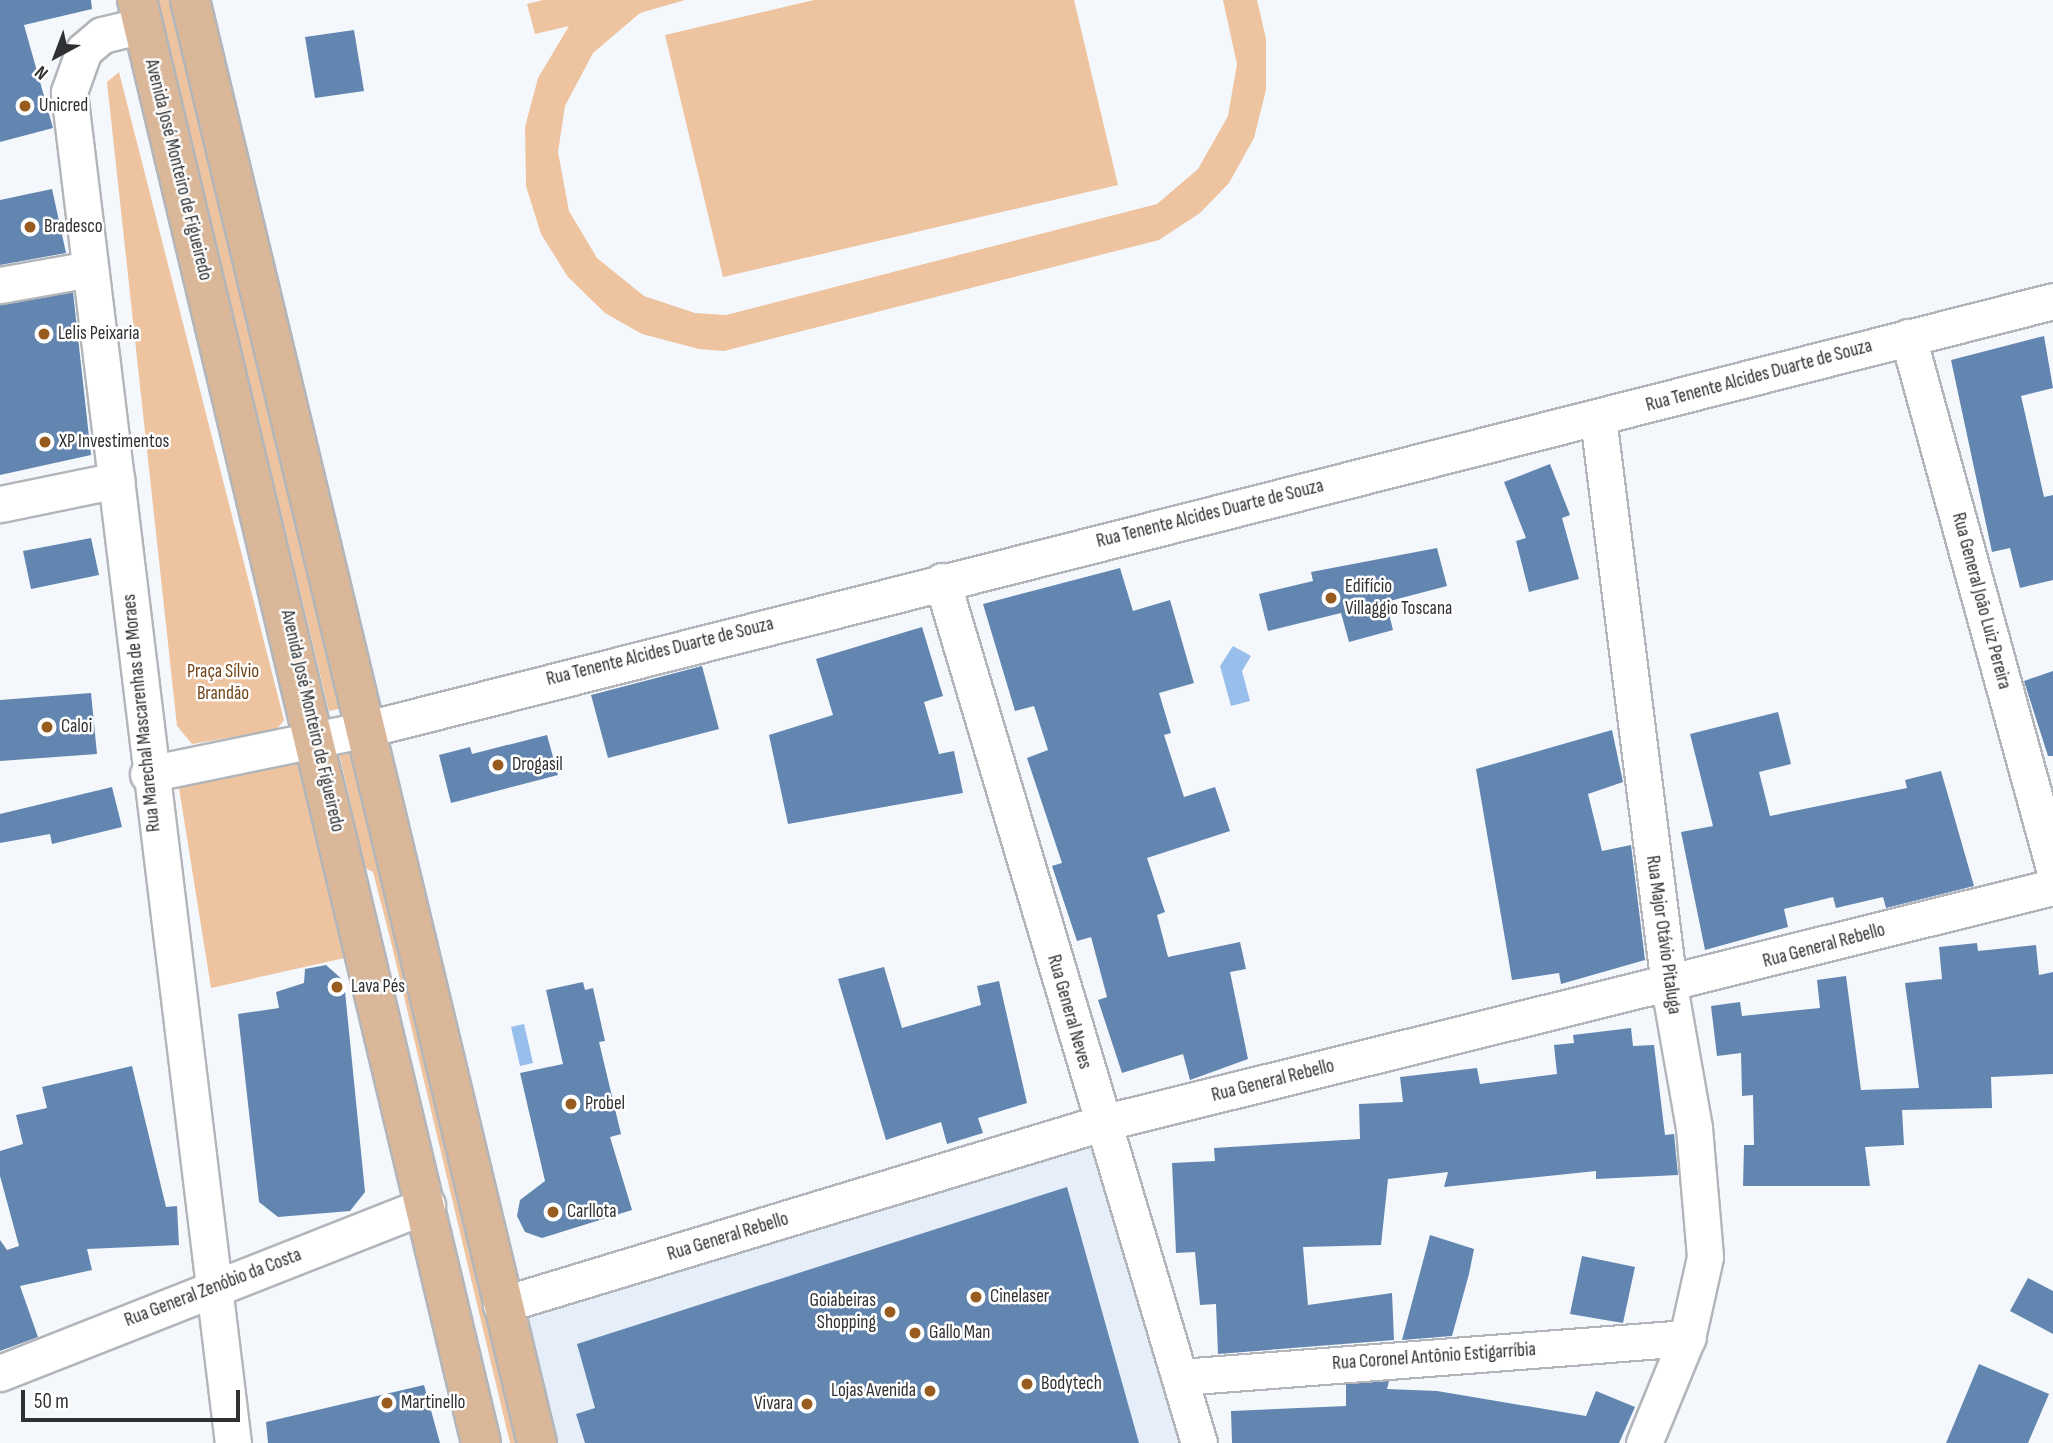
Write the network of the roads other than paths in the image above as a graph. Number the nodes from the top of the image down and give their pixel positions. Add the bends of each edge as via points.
1 (190, 0) edge
2 (140, 12) edge
3 (90, 269) junction
4 (0, 285) edge
5 (2053, 301) edge
6 (1908, 337) junction
7 (1598, 418) junction
8 (117, 480) junction
9 (0, 504) edge
10 (942, 580) junction
11 (367, 729) junction
12 (318, 739) junction
13 (148, 774) junction
14 (2053, 865) edge
15 (2053, 887) edge
16 (1669, 986) junction
17 (1102, 1123) junction
18 (427, 1205) junction
19 (212, 1287) junction
20 (501, 1305) junction
21 (1687, 1338) junction
22 (0, 1373) edge
23 (1181, 1377) junction
24 (233, 1443) edge
25 (481, 1443) edge
26 (537, 1443) edge
27 (1199, 1443) edge
28 (1644, 1443) edge

1 - 11 main road
2 - 3 street, Rua Marechal Mascarenhas de Moraes via 93,41 71,76
2 - 12 main road, Avenida José Monteiro de Figueiredo
3 - 4 street
3 - 8 street, Rua Marechal Mascarenhas de Moraes
5 - 6 street, Rua Tenente Alcides Duarte de Souza
6 - 7 street, Rua Tenente Alcides Duarte de Souza
6 - 14 street, Rua General João Luiz Pereira
7 - 10 street, Rua Tenente Alcides Duarte de Souza
7 - 16 street, Rua Major Otávio Pitaluga
8 - 9 street
8 - 13 street, Rua Marechal Mascarenhas de Moraes
10 - 11 street, Rua Tenente Alcides Duarte de Souza
10 - 17 street, Rua General Neves
11 - 12 street, Rua Tenente Alcides Duarte de Souza
11 - 20 main road
12 - 13 street, Rua Tenente Alcides Duarte de Souza
12 - 18 main road, Avenida José Monteiro de Figueiredo
13 - 19 street, Rua Marechal Mascarenhas de Moraes
15 - 16 street, Rua General Rebello
16 - 17 street, Rua General Rebello
16 - 21 street, Rua Major Otávio Pitaluga via 1694,1128 1705,1257
17 - 20 street, Rua General Rebello
17 - 23 street, Rua General Neves
18 - 19 street, Rua General Zenóbio da Costa
18 - 25 main road, Avenida José Monteiro de Figueiredo
19 - 22 street, Rua General Zenóbio da Costa
19 - 24 street, Rua Marechal Mascarenhas de Moraes
20 - 26 main road
21 - 23 street, Rua Coronel Antônio Estigarríbia
21 - 28 street, Rua Major Otávio Pitaluga
23 - 27 street, Rua General Neves

